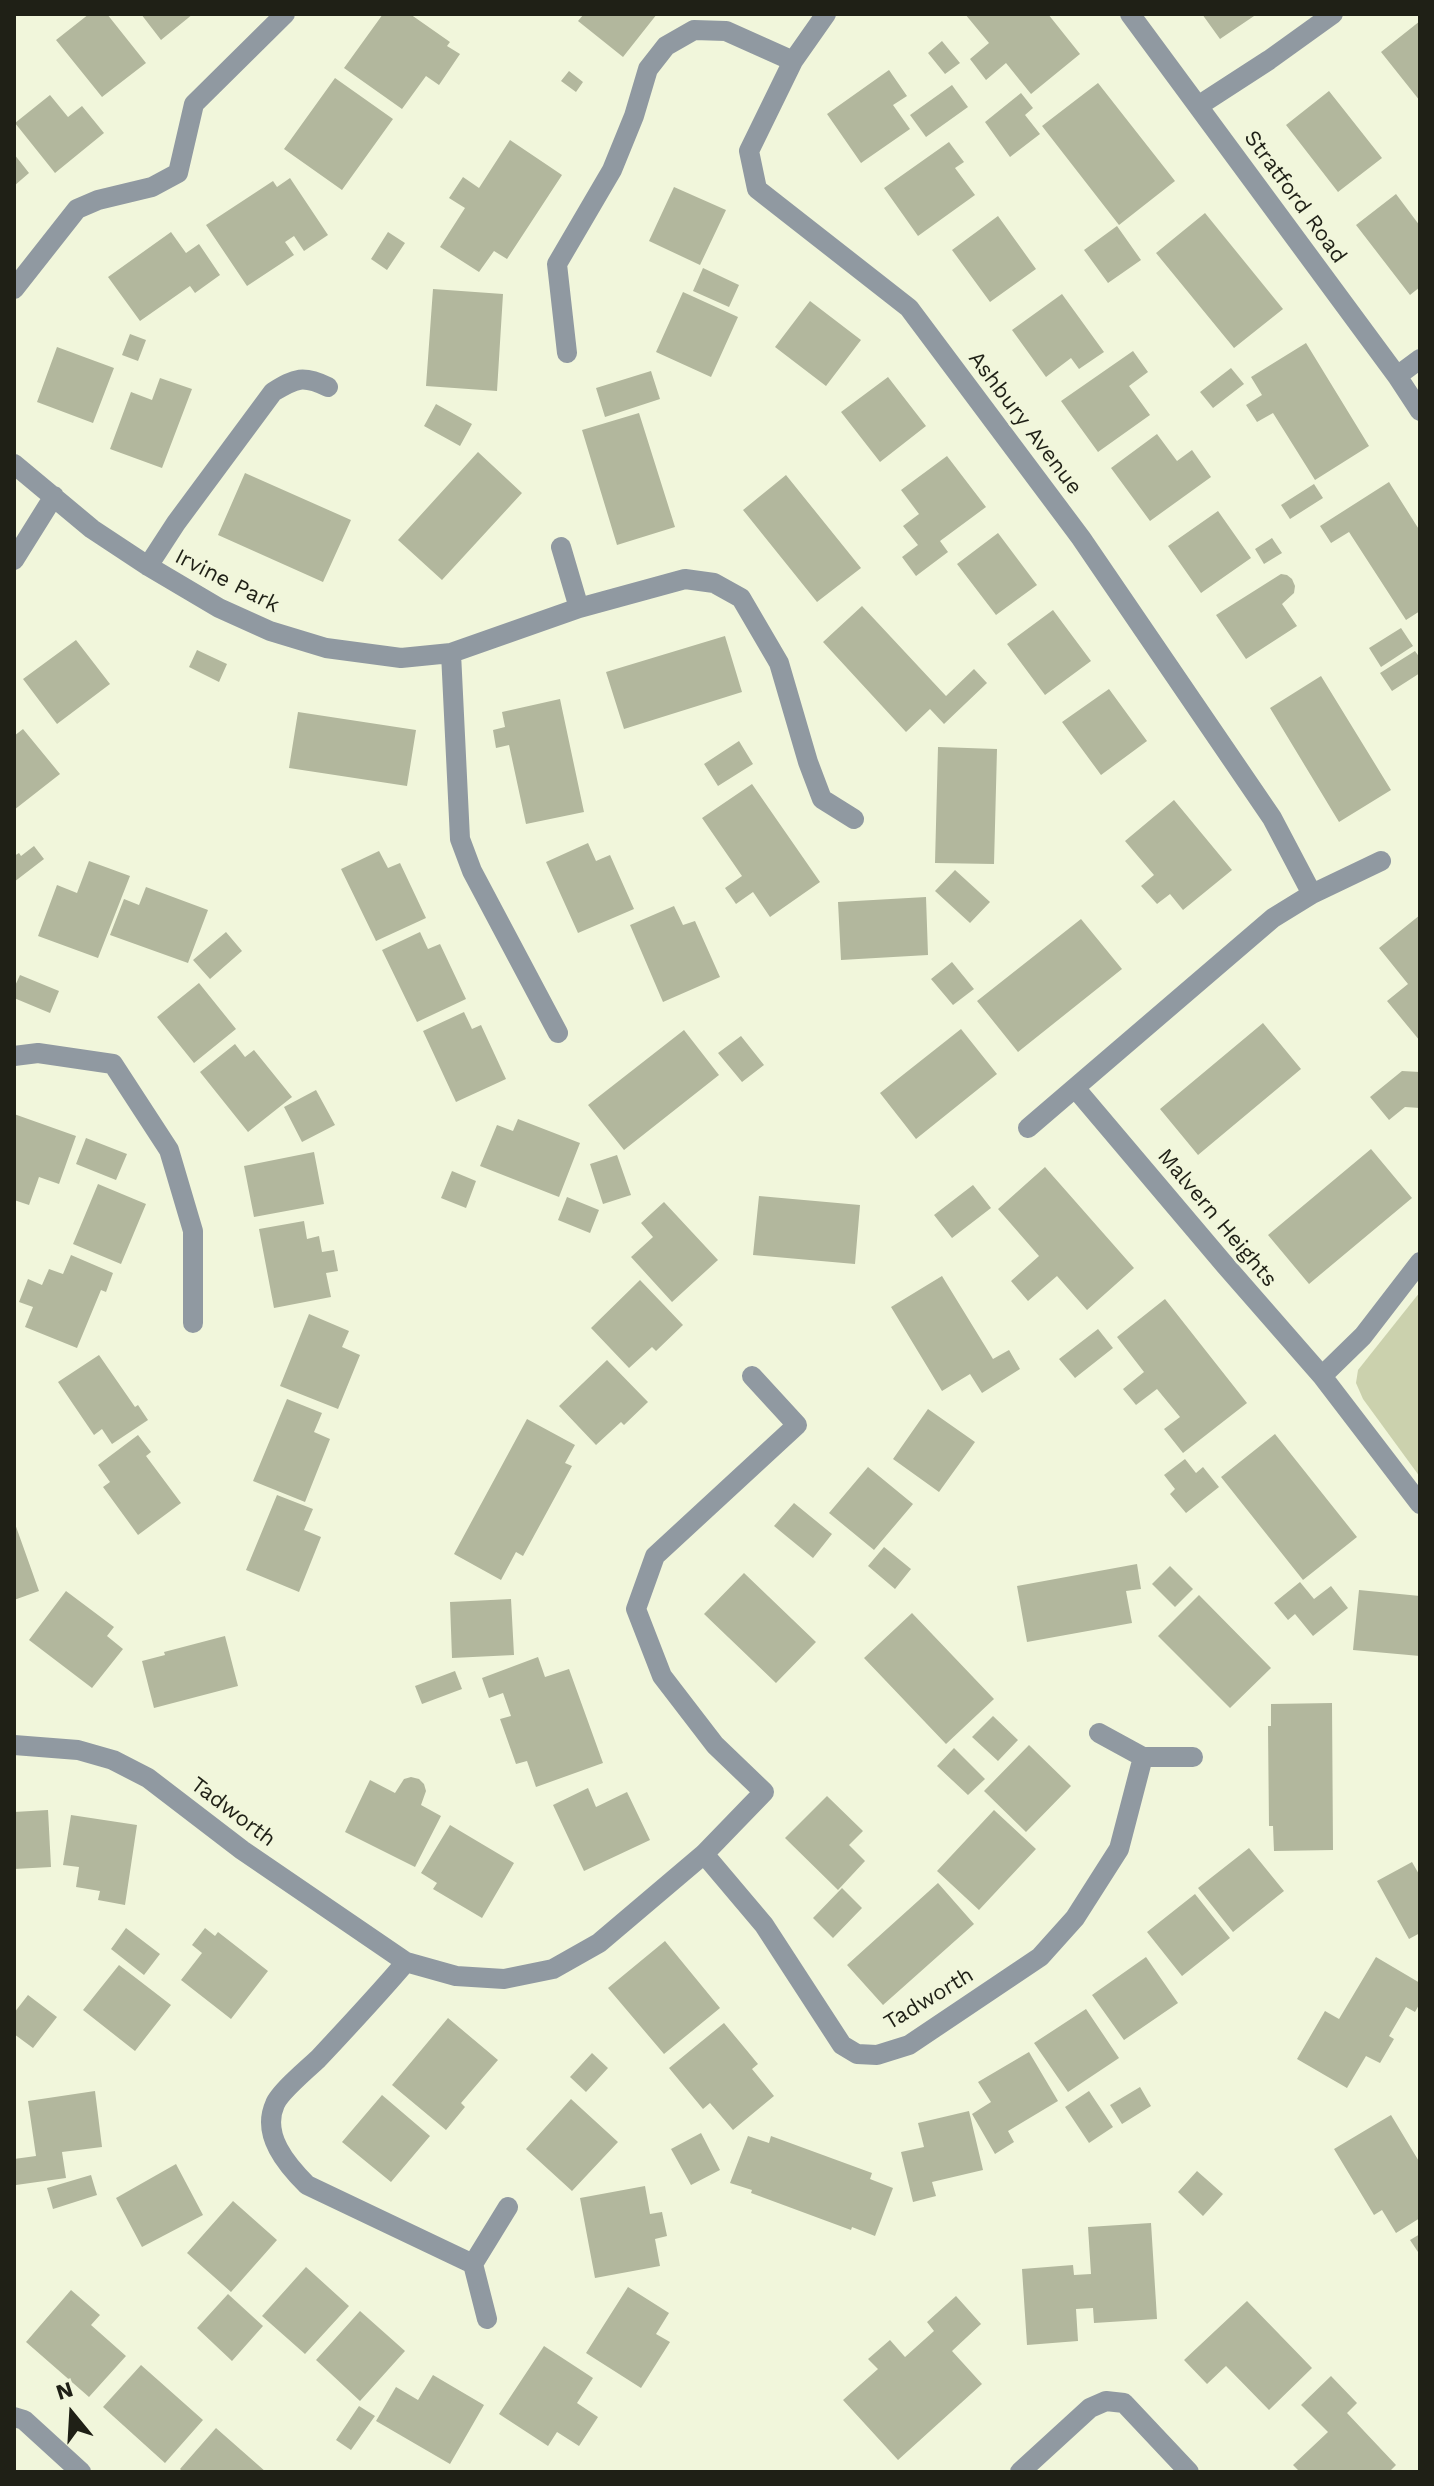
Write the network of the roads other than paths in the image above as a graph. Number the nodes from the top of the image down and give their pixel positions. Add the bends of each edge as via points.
1 (285, 14) edge
2 (826, 14) edge
3 (1130, 14) edge
4 (1333, 14) edge
5 (793, 61) junction
6 (1198, 106) junction
7 (14, 289) edge
8 (567, 353) dead end
9 (1420, 359) edge
10 (1397, 376) junction
11 (328, 387) dead end
12 (1420, 411) edge
13 (14, 464) edge
14 (54, 496) junction
15 (561, 547) dead end
16 (14, 560) edge
17 (148, 566) junction
18 (579, 608) junction
19 (451, 653) junction
20 (854, 819) dead end
21 (1381, 861) dead end
22 (1312, 894) junction
23 (558, 1033) dead end
24 (14, 1056) edge
25 (1076, 1089) junction
26 (1028, 1128) dead end
27 (1420, 1262) edge
28 (193, 1323) dead end
29 (752, 1376) dead end
30 (1322, 1376) junction
31 (1420, 1504) edge
32 (1099, 1733) dead end
33 (14, 1745) edge
34 (1143, 1757) junction
35 (1193, 1757) dead end
36 (704, 1854) junction
37 (406, 1962) junction
38 (508, 2207) dead end
39 (473, 2264) junction
40 (487, 2319) dead end
41 (14, 2417) edge
42 (81, 2472) edge
43 (1020, 2472) edge
44 (1189, 2472) edge

1 - 7 street via 194,104 178,173 152,187 77,209
2 - 5 street, Ashbury Avenue
3 - 6 street, Stratford Road
4 - 6 street
5 - 8 street via 726,31 694,30 666,46 648,69 612,170 557,264
5 - 22 street, Ashbury Avenue via 749,151 757,189 909,308 1090,551 1272,818
6 - 10 street, Stratford Road
9 - 10 street
10 - 12 street, Stratford Road
11 - 17 street via 310,379 273,392
13 - 14 street, Irvine Park
14 - 16 street
14 - 17 street, Irvine Park
15 - 18 street
17 - 19 street, Irvine Park via 219,608 326,648 401,658
18 - 19 street, Irvine Park
18 - 20 street, Irvine Park via 685,579 714,583 741,598 779,663 822,799
19 - 23 street via 460,839
21 - 22 street
22 - 25 street via 1273,918
24 - 28 street via 38,1053 113,1064 169,1150 193,1231
25 - 26 street
25 - 30 street, Malvern Heights
27 - 30 street via 1363,1336
29 - 36 street, Tadworth via 797,1425 655,1556 636,1609 662,1676 715,1745 764,1792
30 - 31 street, Malvern Heights
32 - 34 street
33 - 37 street, Tadworth via 78,1750 148,1778 242,1850
34 - 35 street
34 - 36 street, Tadworth via 1119,1849 1067,1927 1027,1966 909,2045 877,2055 857,2054 842,2045 764,1925
36 - 37 street, Tadworth via 599,1943 553,1969 504,1979 456,1976
37 - 39 street via 275,2102 274,2139 286,2164 307,2185
38 - 39 street
39 - 40 street
41 - 42 street via 24,2420
43 - 44 street via 1090,2408 1106,2401 1124,2403

